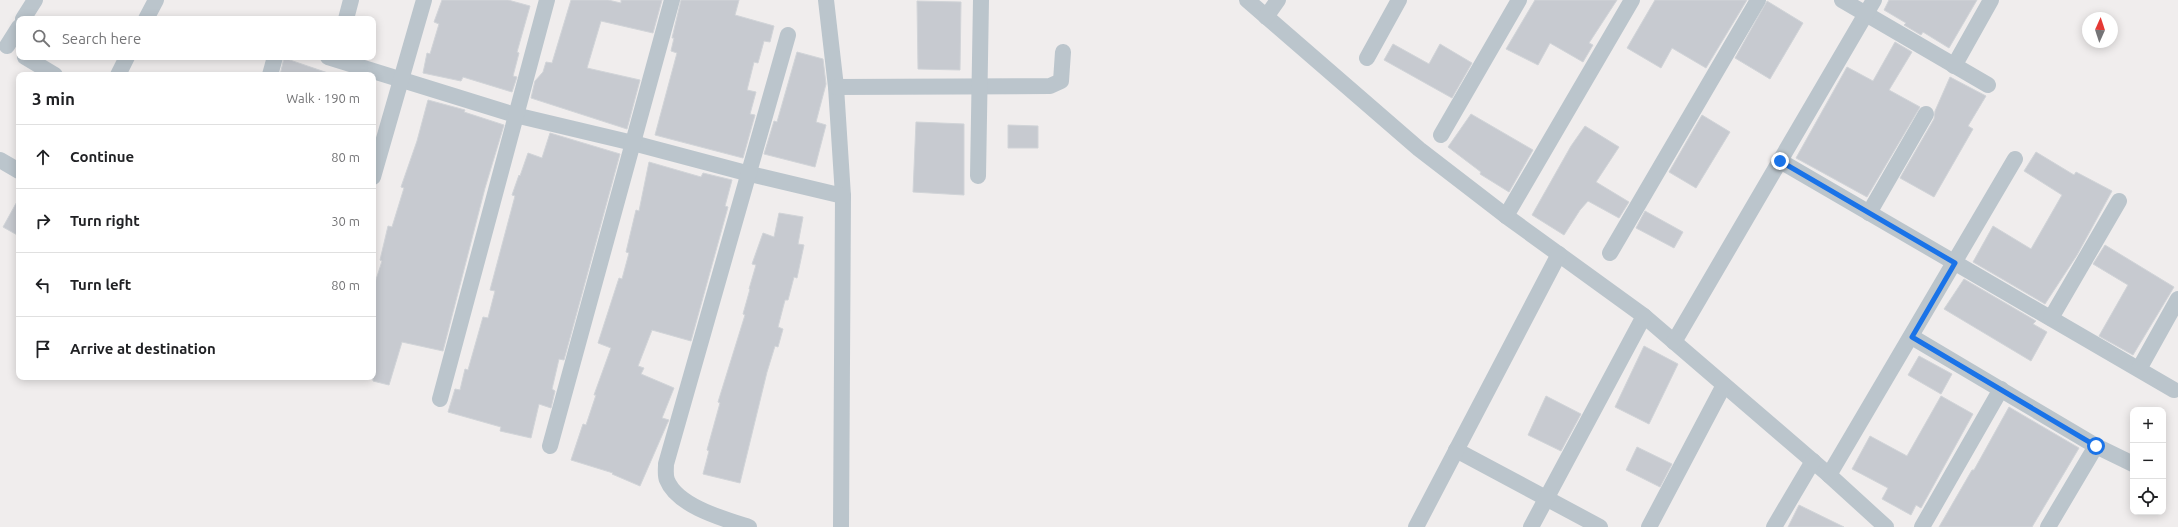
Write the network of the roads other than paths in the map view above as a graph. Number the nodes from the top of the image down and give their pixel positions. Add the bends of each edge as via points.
1 (35, 0) edge
2 (156, 0) edge
3 (351, 0) edge
4 (424, 0) edge
5 (547, 0) edge
6 (672, 0) edge
7 (826, 0) edge
8 (981, 0) edge
9 (1247, 0) edge
10 (1278, 0) edge
11 (1399, 0) edge
12 (1519, 0) edge
13 (1632, 0) edge
14 (1758, 0) edge
15 (1842, 0) edge
16 (1874, 0) edge
17 (1991, 0) edge
18 (1866, 14) junction
19 (25, 16) edge
20 (148, 16) edge
21 (347, 16) edge
22 (1266, 18) junction
23 (16, 32) edge
24 (788, 36) dead end
25 (9, 47) edge
26 (1063, 52) dead end
27 (1367, 58) dead end
28 (30, 60) edge
29 (126, 60) edge
30 (274, 60) edge
31 (339, 60) edge
32 (1954, 66) junction
33 (50, 72) edge
34 (120, 72) edge
35 (271, 72) edge
36 (400, 79) junction
37 (978, 85) junction
38 (1988, 85) dead end
39 (836, 87) junction
40 (1926, 114) dead end
41 (515, 115) junction
42 (1441, 135) dead end
43 (633, 143) junction
44 (2015, 159) dead end
45 (0, 160) edge
46 (1780, 161) junction
47 (376, 166) edge
48 (16, 168) edge
49 (750, 174) junction
50 (978, 176) dead end
51 (843, 196) junction
52 (2119, 201) dead end
53 (1869, 213) junction
54 (1506, 216) junction
55 (1610, 252) dead end
56 (1559, 254) junction
57 (1955, 263) junction
58 (2178, 299) edge
59 (1644, 316) junction
60 (2051, 318) junction
61 (1912, 337) junction
62 (1674, 342) junction
63 (2139, 369) junction
64 (1724, 384) junction
65 (2001, 389) junction
66 (2174, 390) dead end
67 (440, 399) dead end
68 (550, 446) dead end
69 (2096, 446) junction
70 (1456, 450) junction
71 (1813, 461) junction
72 (2130, 463) edge
73 (1830, 475) junction
74 (1545, 498) junction
75 (749, 527) edge
76 (841, 527) edge
77 (1416, 527) edge
78 (1531, 527) edge
79 (1600, 527) edge
80 (1649, 527) edge
81 (1774, 527) edge
82 (1886, 527) edge
83 (1922, 527) edge
84 (2048, 527) edge

1 - 19 street
2 - 20 street
3 - 21 street
4 - 36 street
5 - 41 street
6 - 43 street
7 - 39 street
8 - 37 street
9 - 22 street
10 - 22 street
11 - 27 street
12 - 42 street
13 - 54 street
14 - 55 street
15 - 18 street
16 - 18 street
17 - 32 street
18 - 32 street
18 - 46 street
22 - 54 street via 1419,149
23 - 25 street
24 - 49 street
26 - 37 street via 1061,81 1057,85
28 - 33 street
29 - 34 street
30 - 35 street
31 - 36 street
32 - 38 street
36 - 41 street
36 - 47 street
37 - 39 street
37 - 50 street
39 - 51 street
40 - 53 street
41 - 43 street
41 - 67 street
43 - 49 street
43 - 68 street
44 - 57 street
45 - 48 street
46 - 53 street
46 - 62 street
49 - 51 street
49 - 75 street via 666,464 666,479 675,491 692,504 713,515
51 - 76 street
52 - 60 street
53 - 57 street
54 - 56 street
56 - 59 street
56 - 70 street
57 - 60 street
57 - 61 street
58 - 63 street
59 - 62 street
59 - 74 street
60 - 63 street
61 - 65 street
61 - 73 street
62 - 64 street
63 - 66 street
64 - 71 street
64 - 80 street
65 - 69 street
65 - 83 street
69 - 72 street
69 - 84 street
70 - 74 street
70 - 77 street
71 - 73 street
71 - 81 street
73 - 82 street
74 - 78 street
74 - 79 street

